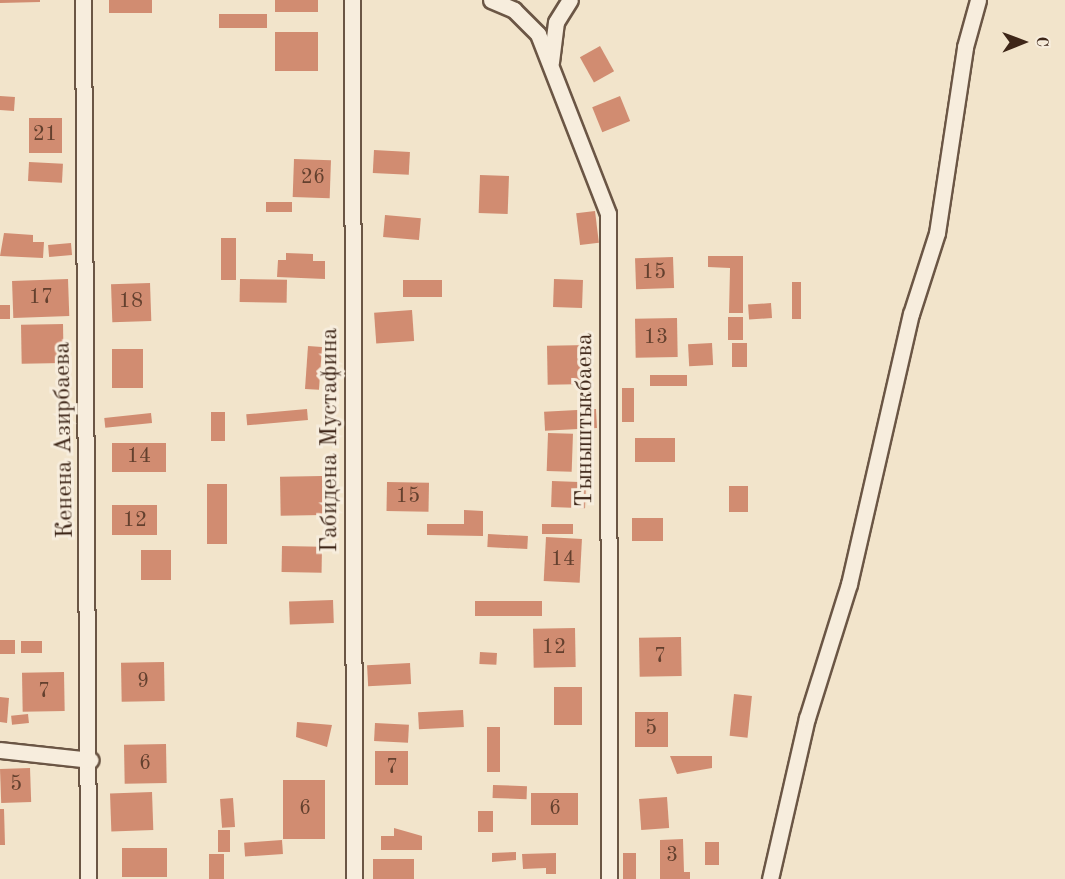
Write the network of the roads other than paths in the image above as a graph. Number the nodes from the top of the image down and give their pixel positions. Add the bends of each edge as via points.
1 (83, 0) edge
2 (352, 0) edge
3 (491, 0) edge
4 (570, 0) edge
5 (978, 0) edge
6 (515, 5) edge
7 (551, 66) junction
8 (0, 750) edge
9 (90, 760) junction
10 (88, 879) edge
11 (354, 879) edge
12 (609, 879) edge
13 (770, 879) edge

1 - 9 street, Кенена Азирбаева
2 - 11 street, Габидена Мустафина
3 - 6 street, Тыныштыкбаева
4 - 7 street via 556,22
5 - 13 street via 965,47 937,232 911,314 849,585 805,728
6 - 7 street, Тыныштыкбаева via 538,34
7 - 12 street, Тыныштыкбаева via 608,214
8 - 9 street
9 - 10 street, Кенена Азирбаева

